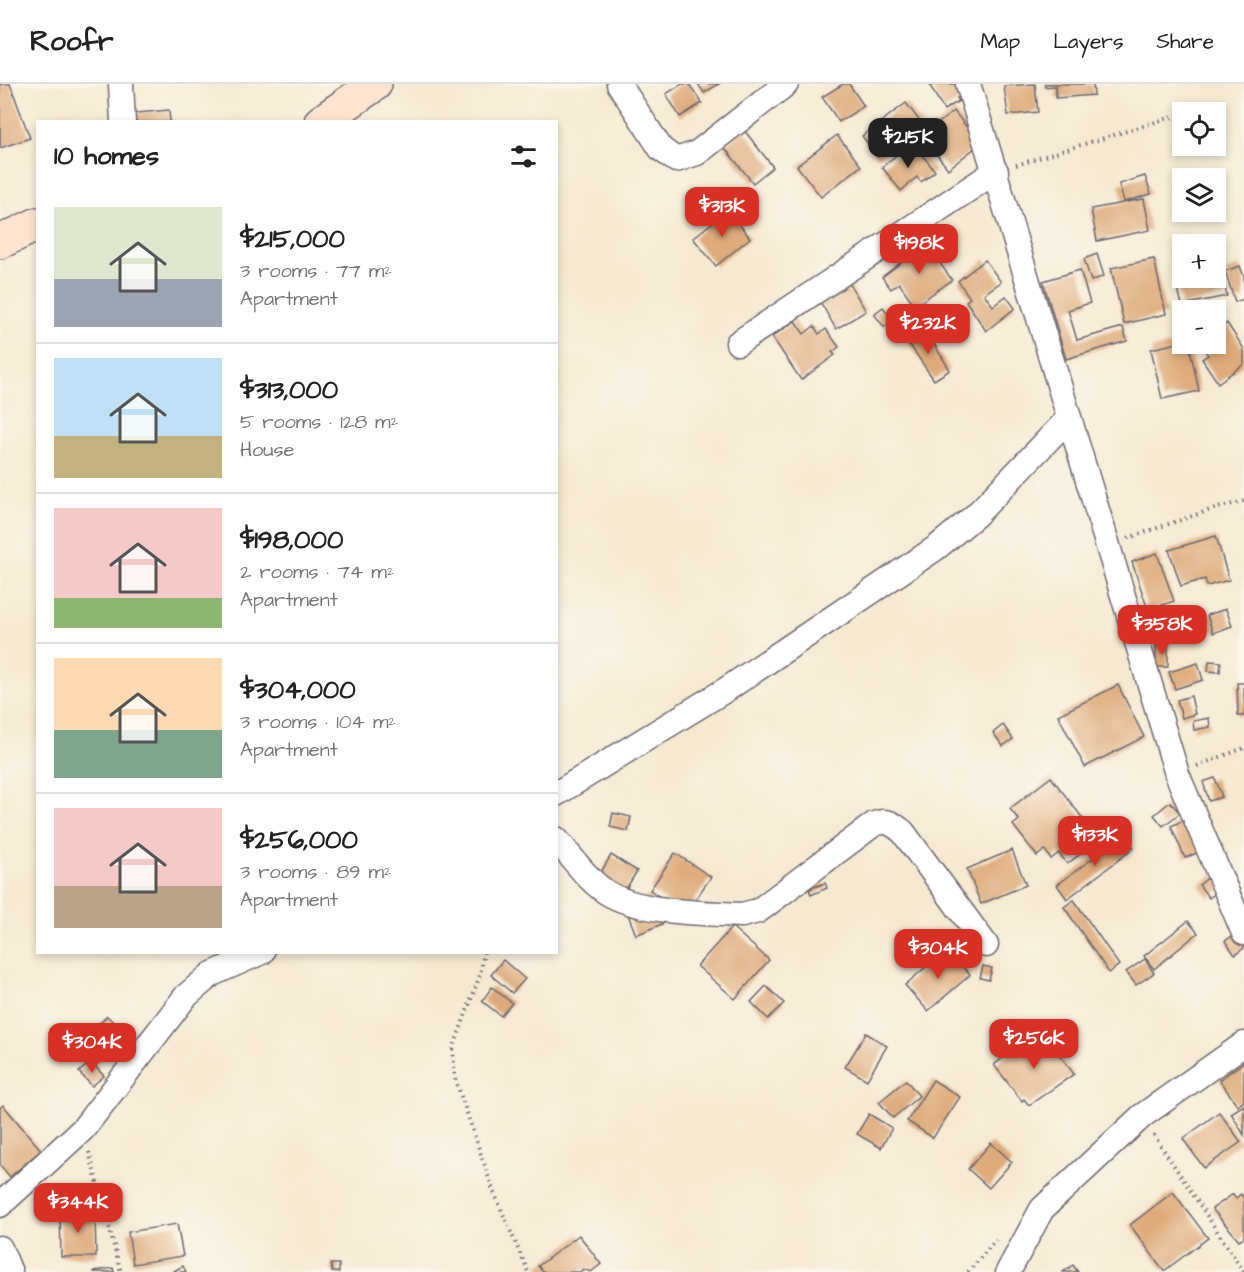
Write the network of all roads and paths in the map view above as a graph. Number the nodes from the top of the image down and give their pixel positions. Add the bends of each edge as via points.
1 (121, 84) edge
2 (375, 84) edge
3 (619, 84) edge
4 (786, 84) edge
5 (968, 84) edge
6 (1224, 100) dead end
7 (1218, 102) edge
8 (1172, 117) edge
9 (123, 120) edge
10 (324, 120) edge
11 (996, 171) junction
12 (36, 225) edge
13 (0, 242) edge
14 (738, 343) dead end
15 (1068, 419) junction
16 (1244, 501) edge
17 (1109, 545) junction
18 (1244, 748) edge
19 (1177, 774) junction
20 (558, 793) edge
21 (558, 841) edge
22 (1244, 933) edge
23 (986, 945) dead end
24 (258, 954) edge
25 (484, 954) edge
26 (1244, 1044) edge
27 (1142, 1116) junction
28 (83, 1128) junction
29 (0, 1205) edge
30 (0, 1248) edge
31 (9, 1272) edge
32 (121, 1272) edge
33 (528, 1272) edge
34 (1008, 1272) edge
35 (1244, 1272) edge

1 - 9 street
2 - 10 street
3 - 4 street via 661,149 676,160 697,153
5 - 11 street
6 - 7 path
8 - 11 path
11 - 14 street
11 - 15 street
12 - 13 street
15 - 17 street
15 - 20 street via 975,515 936,548 727,689
16 - 17 path
17 - 19 street
18 - 19 path
19 - 22 street
21 - 23 street via 593,882 611,895 638,905 742,915 758,911 874,824 892,823 903,832
24 - 28 street via 212,975 186,996
25 - 33 path via 453,1049 455,1078 493,1190
26 - 27 street
27 - 34 street via 1042,1209
27 - 35 path
28 - 29 street
28 - 32 path
30 - 31 street

